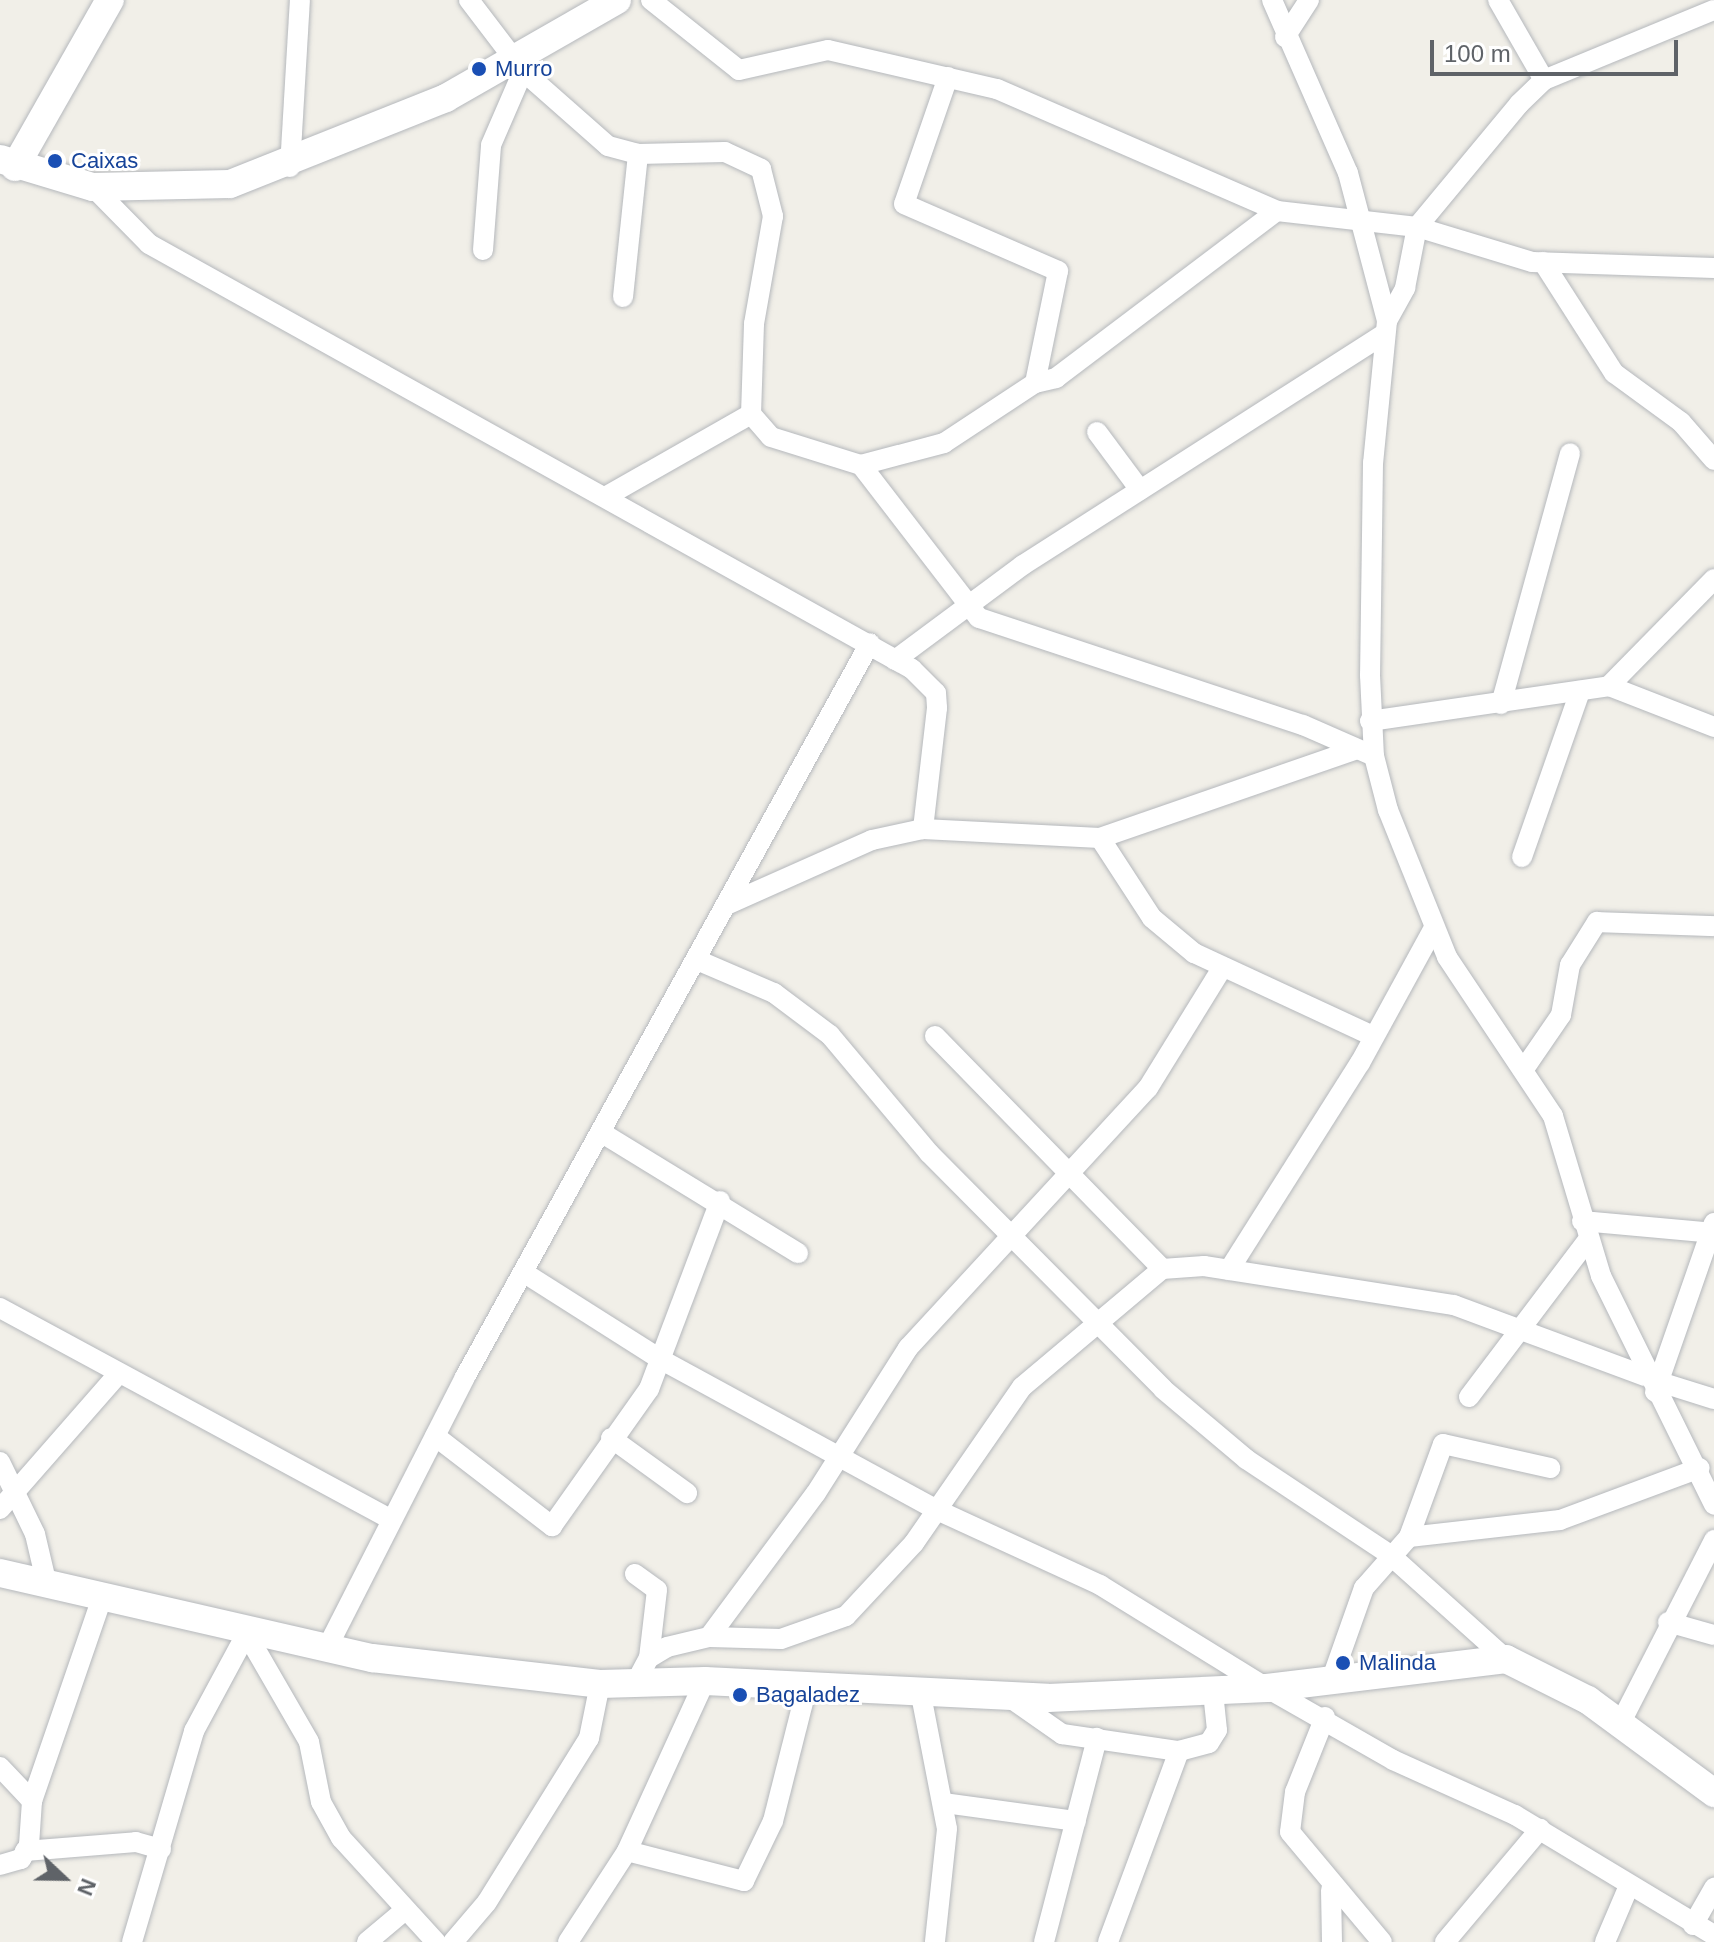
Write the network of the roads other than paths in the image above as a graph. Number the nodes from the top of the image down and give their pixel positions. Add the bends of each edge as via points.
1 (110, 0) edge
2 (300, 0) edge
3 (469, 0) edge
4 (617, 0) edge
5 (651, 0) edge
6 (1272, 0) edge
7 (1309, 0) edge
8 (1498, 0) edge
9 (1714, 10) edge
10 (1285, 37) junction
11 (521, 66) junction
12 (948, 77) junction
13 (1544, 80) junction
14 (638, 154) junction
15 (7, 163) edge
16 (290, 167) junction
17 (93, 187) junction
18 (1277, 211) junction
19 (1364, 226) junction
20 (1417, 227) junction
21 (483, 250) dead end
22 (1543, 262) junction
23 (1714, 268) edge
24 (623, 297) dead end
25 (1385, 327) junction
26 (1035, 383) junction
27 (751, 414) junction
28 (1097, 432) dead end
29 (1570, 453) dead end
30 (1714, 460) edge
31 (861, 465) junction
32 (1140, 490) junction
33 (605, 497) junction
34 (1714, 579) edge
35 (965, 606) junction
36 (870, 643) junction
37 (895, 660) junction
38 (1609, 686) junction
39 (1580, 691) junction
40 (1501, 704) junction
41 (1370, 721) junction
42 (1714, 727) edge
43 (1364, 753) junction
44 (923, 829) junction
45 (1100, 838) junction
46 (1522, 857) dead end
47 (726, 905) junction
48 (1714, 926) edge
49 (1434, 928) junction
50 (697, 960) junction
51 (1222, 968) junction
52 (935, 1036) dead end
53 (1373, 1036) junction
54 (1526, 1066) junction
55 (602, 1133) junction
56 (1074, 1171) junction
57 (720, 1201) junction
58 (1713, 1229) edge
59 (1013, 1230) junction
60 (1584, 1231) junction
61 (798, 1253) dead end
62 (1162, 1269) junction
63 (1229, 1270) junction
64 (526, 1274) junction
65 (0, 1308) edge
66 (1100, 1321) junction
67 (1520, 1326) junction
68 (660, 1359) junction
69 (118, 1374) junction
70 (1654, 1384) junction
71 (1469, 1397) dead end
72 (1714, 1399) edge
73 (435, 1436) junction
74 (611, 1438) junction
75 (839, 1456) junction
76 (0, 1462) edge
77 (1550, 1468) dead end
78 (1700, 1468) junction
79 (17, 1491) junction
80 (687, 1493) dead end
81 (1714, 1505) edge
82 (0, 1509) edge
83 (935, 1509) junction
84 (391, 1519) junction
85 (1409, 1537) junction
86 (1714, 1540) edge
87 (1389, 1554) junction
88 (0, 1573) edge
89 (635, 1574) dead end
90 (47, 1585) junction
91 (102, 1598) junction
92 (1668, 1622) junction
93 (244, 1634) junction
94 (1714, 1635) edge
95 (709, 1637) junction
96 (327, 1648) junction
97 (1506, 1659) junction
98 (642, 1670) junction
99 (705, 1681) junction
100 (1331, 1681) junction
101 (600, 1684) junction
102 (807, 1687) junction
103 (1267, 1688) junction
104 (1213, 1691) junction
105 (921, 1695) junction
106 (1009, 1697) junction
107 (1325, 1717) junction
108 (1620, 1724) junction
109 (1097, 1738) junction
110 (1179, 1751) junction
111 (0, 1767) edge
112 (1714, 1793) edge
113 (32, 1801) junction
114 (944, 1803) junction
115 (1076, 1821) junction
116 (1540, 1829) junction
117 (161, 1849) junction
118 (25, 1851) junction
119 (627, 1851) junction
120 (0, 1865) edge
121 (1628, 1888) junction
122 (1714, 1888) edge
123 (1331, 1890) junction
124 (405, 1910) junction
125 (1693, 1925) junction
126 (1714, 1935) edge
127 (132, 1942) edge
128 (367, 1942) edge
129 (436, 1942) edge
130 (453, 1942) edge
131 (568, 1942) edge
132 (935, 1942) edge
133 (1044, 1942) edge
134 (1108, 1942) edge
135 (1332, 1942) edge
136 (1382, 1942) edge
137 (1445, 1942) edge
138 (1605, 1942) edge

1 - 15 street
2 - 16 street
3 - 11 street
4 - 11 street
5 - 12 street via 739,70 828,50
6 - 10 street
7 - 10 street
8 - 13 street
9 - 13 street
10 - 19 street via 1326,119
11 - 14 street via 608,146
11 - 16 street
11 - 21 street via 491,145
12 - 18 street via 1027,101
12 - 26 street via 904,204 1058,271
13 - 20 street via 1483,140
14 - 24 street
14 - 27 street via 725,152 761,169 769,185 773,216 754,324
15 - 17 street
16 - 17 street via 199,189
17 - 33 street via 149,244
18 - 19 street
18 - 26 street via 1056,378
19 - 20 street
19 - 25 street
20 - 22 street
20 - 25 street via 1405,288
22 - 23 street
22 - 30 street via 1614,373 1681,422
25 - 32 street
25 - 41 street via 1373,463
26 - 31 street via 944,443
27 - 31 street via 771,437
27 - 33 street
28 - 32 street
29 - 40 street
31 - 35 street
32 - 35 street
33 - 36 street
34 - 38 street
35 - 37 street
35 - 43 street via 999,627 1303,725
36 - 37 street
36 - 47 street
37 - 44 street via 936,693
38 - 39 street
38 - 42 street
39 - 40 street
39 - 46 street
40 - 41 street
41 - 43 street
43 - 45 street
43 - 49 street
44 - 45 street
44 - 47 street via 872,840
45 - 51 street via 1152,918
47 - 50 street
48 - 54 street via 1597,922 1570,965 1561,1015
49 - 53 street
49 - 54 street
50 - 55 street
50 - 59 street via 774,993 830,1035 929,1153
51 - 53 street
51 - 56 street via 1179,1046
52 - 56 street
53 - 63 street
54 - 60 street via 1553,1116
55 - 57 street
55 - 64 street
56 - 59 street
56 - 62 street
57 - 61 street
57 - 68 street
58 - 60 street
58 - 70 street
59 - 66 street
59 - 75 street via 908,1348
60 - 67 street
60 - 70 street
62 - 63 street
62 - 66 street
63 - 67 street via 1454,1305
64 - 68 street
64 - 73 street
65 - 69 street
66 - 83 street via 1022,1387
66 - 87 street via 1163,1389 1246,1459
67 - 70 street
67 - 71 street
68 - 74 street via 643,1399
68 - 75 street
69 - 79 street
69 - 84 street
70 - 72 street
70 - 78 street
73 - 74 street via 552,1526
73 - 84 street
74 - 80 street
75 - 83 street
75 - 95 street
76 - 79 street
77 - 85 street via 1443,1444
78 - 81 street
78 - 85 street via 1560,1520
79 - 82 street
79 - 90 street
83 - 95 street via 891,1573 846,1616 781,1639
83 - 103 street via 1100,1585
84 - 96 street
85 - 87 street
86 - 92 street
87 - 97 street
87 - 100 street via 1345,1625
88 - 90 street
89 - 98 street via 657,1590
90 - 91 street
91 - 93 street
91 - 113 street
92 - 94 street
92 - 108 street
93 - 96 street
93 - 117 street via 194,1731
93 - 124 street via 309,1742 321,1802 341,1838
95 - 98 street
96 - 101 street via 506,1678
97 - 100 street
97 - 108 street
98 - 99 street
98 - 101 street
99 - 102 street
99 - 119 street
100 - 103 street
101 - 130 street via 589,1738 487,1902
102 - 105 street
102 - 119 street via 773,1821 744,1881
103 - 104 street
103 - 107 street
104 - 106 street
104 - 110 street via 1217,1730 1209,1743
105 - 106 street
105 - 114 street
106 - 109 street via 1046,1727
107 - 116 street via 1393,1760
107 - 123 street via 1289,1813 1290,1832
108 - 112 street
109 - 110 street
109 - 115 street
110 - 134 street
111 - 113 street
113 - 118 street
114 - 115 street
114 - 132 street
115 - 133 street
116 - 121 street
116 - 137 street
117 - 118 street via 136,1842
117 - 127 street
118 - 120 street
119 - 131 street
121 - 125 street
121 - 138 street
122 - 125 street
123 - 135 street
123 - 136 street
124 - 128 street
124 - 129 street
125 - 126 street

